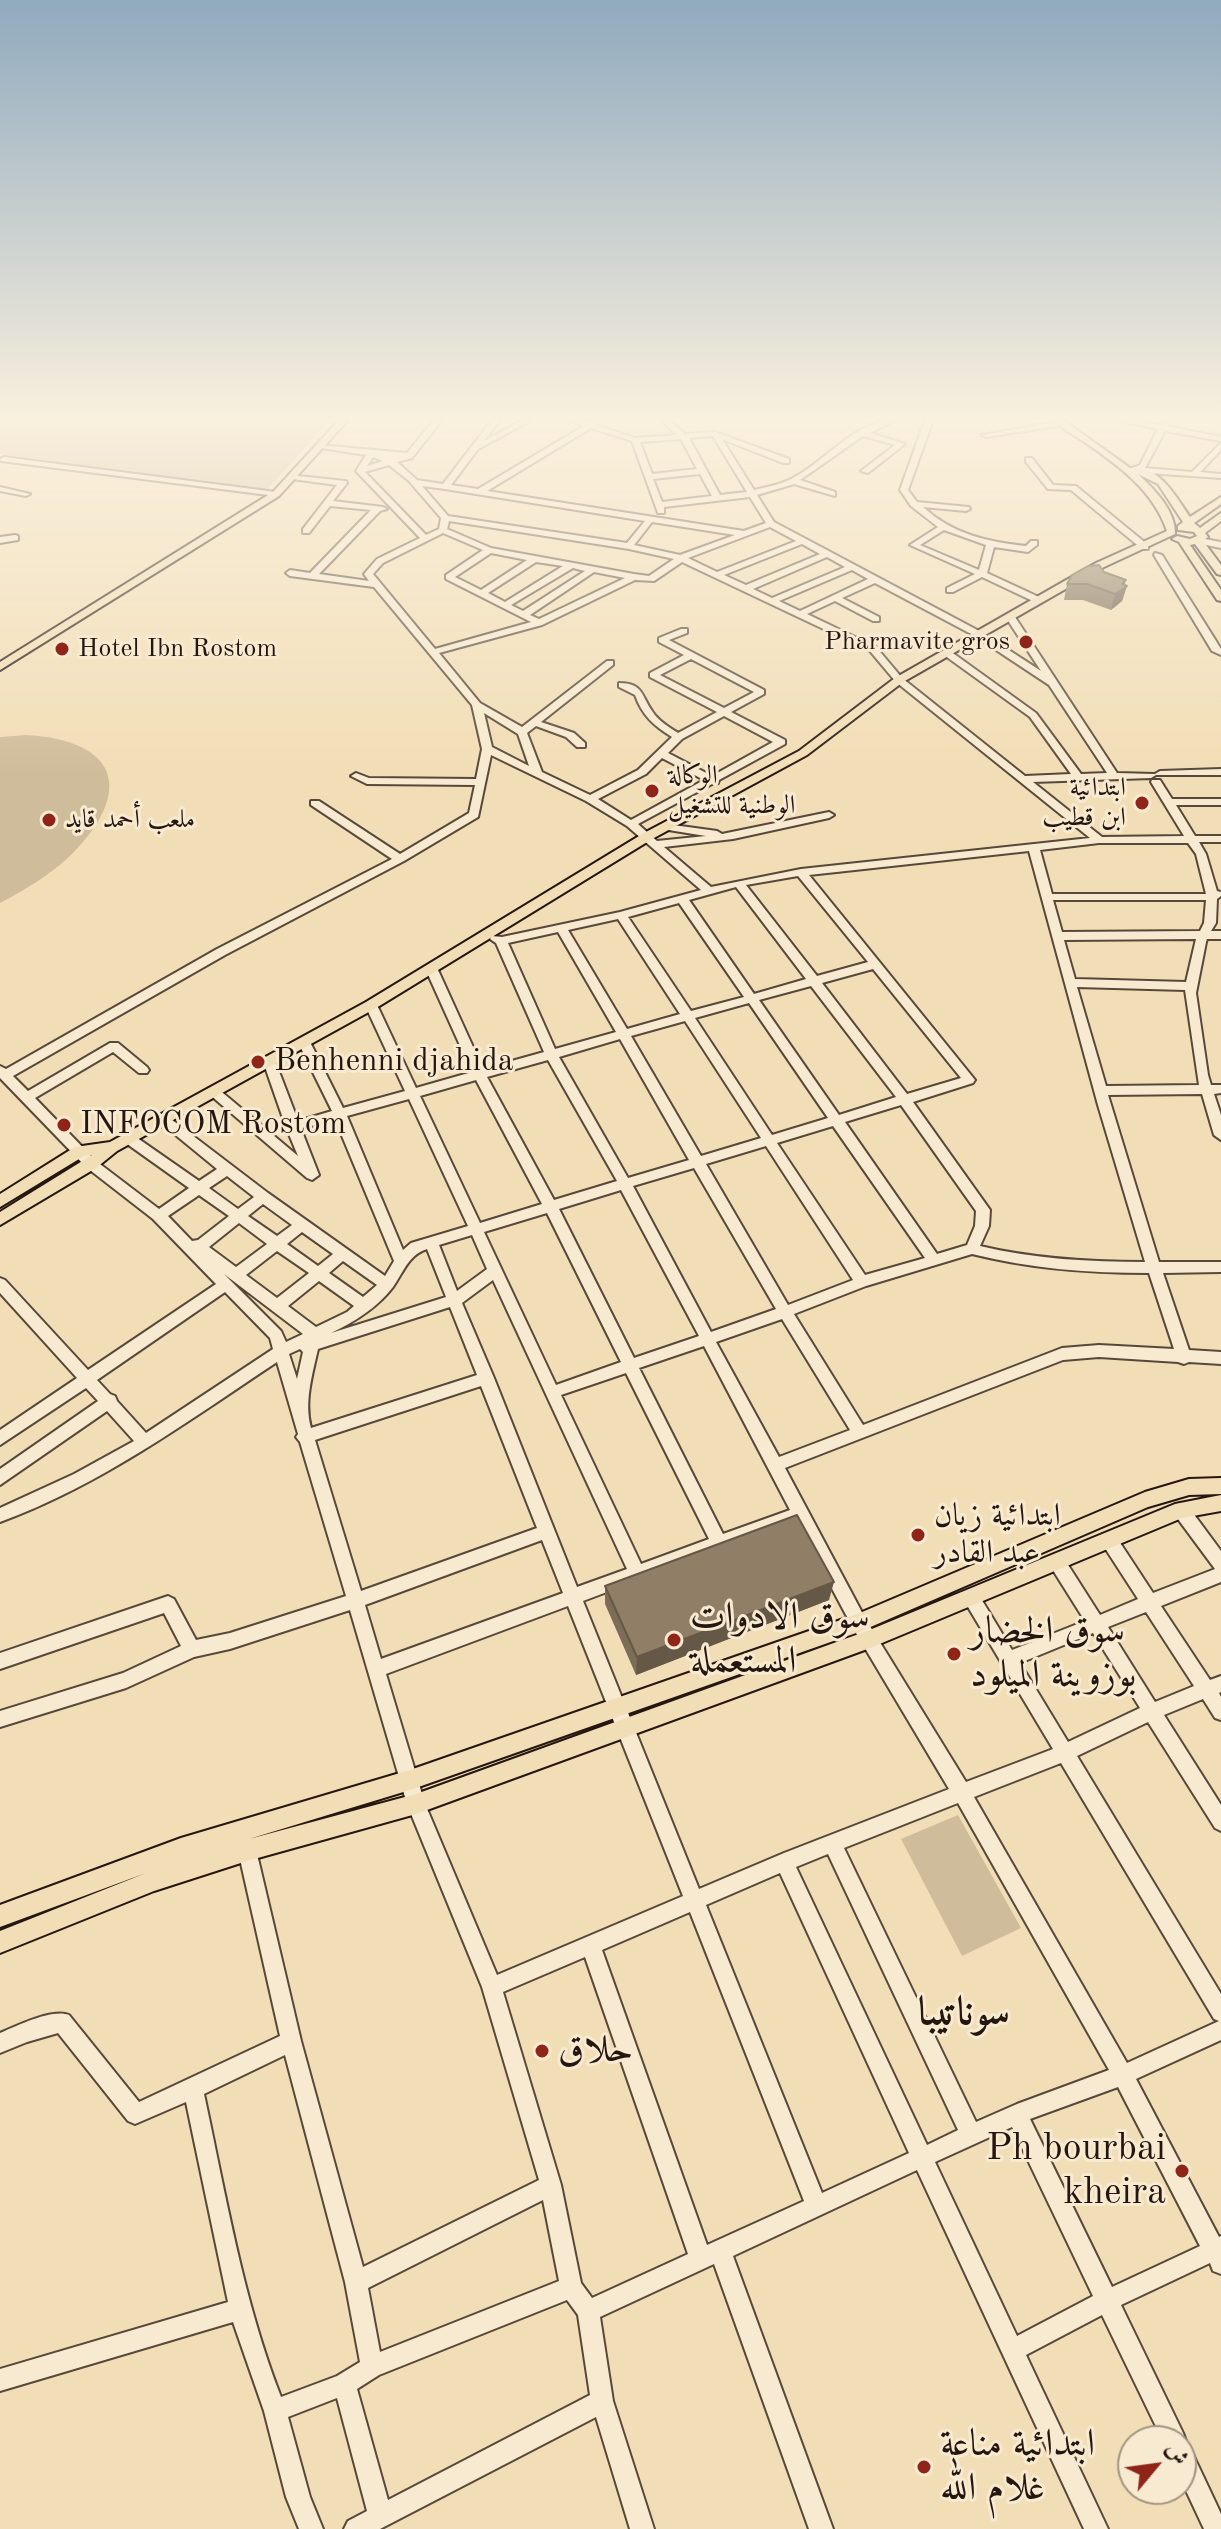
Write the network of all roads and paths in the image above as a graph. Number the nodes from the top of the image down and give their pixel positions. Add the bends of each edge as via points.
1 (15, 538) dead end
2 (207, 538) edge
3 (349, 538) edge
4 (424, 538) edge
5 (468, 538) edge
6 (562, 538) edge
7 (635, 538) edge
8 (740, 538) edge
9 (797, 538) edge
10 (925, 538) edge
11 (970, 538) edge
12 (1134, 538) edge
13 (1171, 538) edge
14 (1178, 538) edge
15 (1198, 538) edge
16 (0, 540) edge
17 (802, 541) junction
18 (1034, 543) dead end
19 (1221, 544) edge
20 (629, 546) junction
21 (990, 546) junction
22 (1145, 547) junction
23 (489, 550) junction
24 (1207, 553) junction
25 (827, 554) junction
26 (1158, 555) dead end
27 (681, 558) junction
28 (533, 560) junction
29 (570, 566) junction
30 (852, 567) junction
31 (592, 570) junction
32 (1221, 572) edge
33 (290, 573) dead end
34 (982, 574) junction
35 (717, 575) junction
36 (312, 576) junction
37 (634, 577) junction
38 (876, 579) junction
39 (377, 585) junction
40 (745, 589) junction
41 (950, 590) dead end
42 (481, 594) junction
43 (836, 598) junction
44 (1221, 598) edge
45 (1038, 600) junction
46 (771, 601) junction
47 (504, 606) junction
48 (800, 614) junction
49 (523, 615) junction
50 (1010, 616) junction
51 (876, 619) dead end
52 (539, 623) junction
53 (684, 631) dead end
54 (978, 634) junction
55 (433, 652) junction
56 (1221, 652) edge
57 (947, 653) junction
58 (691, 655) junction
59 (610, 663) dead end
60 (0, 667) edge
61 (899, 680) junction
62 (1053, 683) junction
63 (622, 685) dead end
64 (477, 705) junction
65 (722, 713) junction
66 (536, 723) junction
67 (522, 732) junction
68 (678, 737) junction
69 (581, 745) dead end
70 (487, 749) junction
71 (663, 754) junction
72 (741, 765) junction
73 (1221, 772) edge
74 (537, 773) junction
75 (356, 776) dead end
76 (760, 776) junction
77 (1114, 776) junction
78 (1156, 777) junction
79 (1079, 778) junction
80 (1024, 779) junction
81 (714, 781) junction
82 (479, 782) junction
83 (590, 799) junction
84 (1169, 802) junction
85 (1221, 802) edge
86 (315, 803) dead end
87 (829, 815) dead end
88 (631, 824) junction
89 (666, 827) junction
90 (733, 836) junction
91 (1193, 839) junction
92 (1221, 839) edge
93 (653, 840) junction
94 (1099, 840) junction
95 (1034, 848) junction
96 (400, 859) junction
97 (1207, 870) junction
98 (1221, 870) edge
99 (801, 872) junction
100 (739, 883) junction
101 (710, 892) junction
102 (1216, 894) edge
103 (1047, 897) junction
104 (683, 900) junction
105 (621, 915) junction
106 (562, 929) junction
107 (486, 935) junction
108 (1203, 935) junction
109 (1221, 935) edge
110 (1057, 936) junction
111 (501, 941) junction
112 (875, 964) junction
113 (432, 970) junction
114 (814, 982) junction
115 (1071, 983) junction
116 (1190, 986) junction
117 (751, 999) junction
118 (371, 1005) junction
119 (689, 1017) junction
120 (624, 1035) junction
121 (304, 1042) junction
122 (552, 1056) junction
123 (269, 1061) junction
124 (143, 1070) dead end
125 (4, 1072) edge
126 (480, 1076) junction
127 (1205, 1089) junction
128 (1221, 1089) edge
129 (213, 1091) junction
130 (1101, 1091) junction
131 (414, 1094) junction
132 (27, 1097) junction
133 (904, 1099) junction
134 (340, 1115) junction
135 (162, 1119) junction
136 (837, 1120) junction
137 (292, 1127) junction
138 (1221, 1135) edge
139 (128, 1138) junction
140 (771, 1140) junction
141 (86, 1158) junction
142 (698, 1162) junction
143 (227, 1169) junction
144 (625, 1184) junction
145 (200, 1188) junction
146 (263, 1197) junction
147 (0, 1201) edge
148 (551, 1207) junction
149 (158, 1216) junction
150 (238, 1216) junction
151 (0, 1219) edge
152 (302, 1225) junction
153 (474, 1230) junction
154 (431, 1243) junction
155 (277, 1244) junction
156 (199, 1247) junction
157 (972, 1249) junction
158 (344, 1253) junction
159 (933, 1259) junction
160 (401, 1261) junction
161 (1153, 1266) junction
162 (1221, 1267) edge
163 (495, 1271) junction
164 (319, 1274) junction
165 (231, 1280) junction
166 (862, 1282) junction
167 (0, 1284) edge
168 (387, 1285) junction
169 (455, 1300) junction
170 (278, 1306) junction
171 (365, 1306) junction
172 (785, 1312) junction
173 (708, 1339) junction
174 (313, 1340) junction
175 (282, 1351) junction
176 (1184, 1358) junction
177 (1221, 1358) edge
178 (630, 1365) junction
179 (487, 1378) junction
180 (90, 1379) junction
181 (553, 1392) junction
182 (110, 1400) junction
183 (860, 1433) junction
184 (304, 1437) junction
185 (0, 1438) edge
186 (145, 1442) junction
187 (775, 1465) junction
188 (0, 1478) edge
189 (1221, 1486) edge
190 (1221, 1503) edge
191 (1181, 1510) junction
192 (800, 1513) junction
193 (0, 1515) edge
194 (548, 1531) junction
195 (1109, 1540) junction
196 (719, 1543) junction
197 (1057, 1562) junction
198 (1221, 1564) edge
199 (637, 1574) junction
200 (1221, 1574) edge
201 (575, 1597) junction
202 (971, 1597) junction
203 (355, 1601) junction
204 (1150, 1603) junction
205 (1098, 1624) junction
206 (865, 1631) junction
207 (192, 1649) junction
208 (1009, 1659) junction
209 (0, 1661) edge
210 (376, 1669) junction
211 (1214, 1687) edge
212 (1153, 1711) junction
213 (1221, 1712) edge
214 (620, 1718) junction
215 (0, 1719) edge
216 (1066, 1752) junction
217 (410, 1780) junction
218 (962, 1793) junction
219 (416, 1804) junction
220 (1221, 1822) edge
221 (832, 1843) junction
222 (247, 1850) junction
223 (784, 1862) junction
224 (693, 1903) junction
225 (0, 1916) edge
226 (0, 1942) edge
227 (591, 1945) junction
228 (492, 1987) junction
229 (1221, 2012) edge
230 (1221, 2030) edge
231 (291, 2041) junction
232 (0, 2043) edge
233 (1123, 2075) junction
234 (193, 2089) junction
235 (1017, 2114) junction
236 (971, 2135) junction
237 (924, 2157) junction
238 (551, 2185) junction
239 (817, 2206) junction
240 (1219, 2254) edge
241 (711, 2255) junction
242 (356, 2282) junction
243 (571, 2287) junction
244 (1108, 2300) junction
245 (242, 2309) junction
246 (588, 2311) junction
247 (1013, 2350) junction
248 (372, 2367) junction
249 (0, 2380) edge
250 (344, 2384) junction
251 (602, 2401) junction
252 (275, 2411) junction
253 (1167, 2425) edge
254 (1197, 2488) edge
255 (380, 2515) junction
256 (1215, 2526) edge
257 (311, 2529) edge
258 (356, 2529) edge
259 (642, 2529) edge
260 (821, 2529) edge
261 (1096, 2529) edge

1 - 16 street
2 - 60 main road
3 - 36 street
4 - 39 street via 380,561 368,574
5 - 23 street
6 - 20 street
7 - 20 street
8 - 27 street
9 - 17 street
10 - 34 street via 914,545
11 - 21 street
12 - 22 street
13 - 22 main road
14 - 44 main road
15 - 24 main road
17 - 25 street
17 - 35 street
18 - 21 street via 1028,549
19 - 24 main road
20 - 27 street
21 - 34 street
22 - 45 main road
23 - 28 street
23 - 42 street via 449,577
24 - 32 main road
25 - 30 street
25 - 40 street
26 - 56 street
27 - 35 street
27 - 37 street via 651,579
28 - 29 street
28 - 42 street
29 - 31 street
29 - 47 street
30 - 38 street
30 - 46 street
31 - 37 street
31 - 49 street
33 - 36 street
34 - 41 street
34 - 45 street
35 - 40 street
36 - 39 street
37 - 52 street
38 - 43 street
38 - 54 street
39 - 55 street
40 - 46 street
42 - 47 street
43 - 48 street
43 - 51 street
45 - 50 main road
46 - 48 street
47 - 49 street
48 - 61 street via 873,649
49 - 52 street
50 - 54 main road
50 - 62 street
52 - 55 street
53 - 58 street via 662,640
54 - 57 main road
54 - 62 street
55 - 64 street
57 - 61 main road
57 - 79 street via 1033,715
58 - 65 street via 653,675
58 - 65 street via 761,692
59 - 66 street
61 - 76 main road via 803,753
61 - 80 street
62 - 77 street
63 - 68 street via 639,693 654,722
64 - 67 street
64 - 70 street
65 - 68 street
65 - 72 street via 781,742
66 - 67 street
66 - 69 street via 570,735
67 - 74 street
68 - 71 street
70 - 74 street
70 - 82 street
71 - 81 street
71 - 83 street via 642,772
72 - 76 street
72 - 81 street
73 - 78 street
74 - 83 street
75 - 82 street via 367,781
76 - 89 main road
77 - 78 street
77 - 79 street
78 - 84 street
79 - 80 street
80 - 94 street
81 - 88 street
82 - 96 street via 474,815
83 - 88 street
84 - 85 street
84 - 91 street
86 - 96 street
87 - 90 street
88 - 93 street
89 - 90 street
89 - 93 main road
90 - 93 street
91 - 92 street
91 - 94 street
91 - 97 street
93 - 101 street
93 - 107 main road
94 - 95 street
95 - 99 street
95 - 103 street
96 - 125 street
97 - 98 street
97 - 102 street
99 - 100 street
99 - 112 street
100 - 101 street
100 - 114 street
101 - 104 street
102 - 103 street
102 - 108 street
103 - 110 street
104 - 105 street
104 - 117 street
105 - 106 street
105 - 119 street
106 - 111 street
106 - 120 street
107 - 111 street
107 - 113 main road
108 - 109 street
108 - 110 street
108 - 116 street
110 - 115 street
111 - 122 street
112 - 114 street
112 - 133 street via 969,1080
113 - 118 main road
113 - 126 street
114 - 117 street
114 - 133 street
115 - 116 street
115 - 130 street
116 - 127 street
117 - 119 street
117 - 136 street
118 - 121 main road
118 - 131 street
119 - 120 street
119 - 140 street
120 - 122 street
120 - 142 street
121 - 123 main road
121 - 134 street
122 - 126 street
122 - 144 street
123 - 129 main road
123 - 137 street
124 - 132 street via 114,1046
125 - 132 street
126 - 131 street
126 - 148 street
127 - 128 street
127 - 130 street
127 - 138 street
129 - 135 main road
129 - 137 street via 312,1175
130 - 161 street
131 - 134 street
131 - 153 street
132 - 141 street
133 - 136 street
133 - 157 street via 983,1210
134 - 137 street
134 - 160 street
135 - 139 main road
135 - 143 street
136 - 140 street
136 - 159 street
139 - 141 main road
139 - 145 street
140 - 142 street
140 - 166 street
141 - 147 main road
141 - 149 street
141 - 151 main road
142 - 144 street
142 - 172 street
143 - 145 street
143 - 146 street
144 - 148 street
144 - 173 street
145 - 149 street
145 - 150 street
146 - 150 street
146 - 152 street
148 - 153 street
148 - 178 street
149 - 156 street
149 - 165 street
150 - 155 street
150 - 156 street
152 - 155 street
152 - 158 street
153 - 154 street
153 - 163 street
154 - 160 street via 416,1247
154 - 169 street
155 - 164 street
155 - 165 street
156 - 165 street
157 - 159 street
157 - 161 street via 1041,1264
158 - 164 street
158 - 168 street
159 - 166 street
160 - 168 street
161 - 162 street
161 - 176 street
163 - 169 street
163 - 181 street
164 - 170 street
164 - 171 street
165 - 170 street
165 - 175 street via 276,1335
165 - 180 street
166 - 172 street
167 - 180 street
168 - 171 street
169 - 174 street
169 - 179 street
170 - 174 street
171 - 174 street
172 - 173 street
172 - 183 street
173 - 178 street
173 - 187 street
174 - 175 street
174 - 184 street via 300,1398
175 - 184 street
175 - 186 street
176 - 177 street
176 - 183 street via 1099,1351 1062,1354
178 - 181 street
178 - 196 street
179 - 184 street
179 - 194 street
180 - 182 street
180 - 185 street
181 - 199 street
182 - 186 street
182 - 188 street
183 - 187 street
184 - 203 street
186 - 193 street
187 - 192 street
189 - 206 main road via 1189,1487 1145,1500
190 - 191 main road
191 - 195 main road
191 - 198 street
192 - 196 street
192 - 206 street
194 - 201 street
194 - 203 street
195 - 197 main road
195 - 204 street
196 - 199 street
197 - 202 main road
197 - 205 street
199 - 201 street
200 - 204 street
201 - 210 street
201 - 214 street
202 - 206 main road
202 - 208 street
203 - 207 street
203 - 210 street
204 - 205 street
204 - 211 street
205 - 208 street
205 - 212 street
206 - 214 main road
206 - 218 street
207 - 209 street via 168,1604
207 - 215 street via 126,1680
208 - 216 street
210 - 217 street
211 - 212 street
211 - 213 street
212 - 216 street
212 - 220 street
214 - 217 main road
214 - 219 main road
214 - 224 street
216 - 218 street
216 - 229 street
217 - 219 street
217 - 225 main road via 181,1849
218 - 221 street
218 - 233 street
219 - 222 main road
219 - 228 street
221 - 223 street
221 - 236 street
222 - 226 main road via 154,1880
222 - 231 street
223 - 224 street
223 - 237 street
224 - 227 street
224 - 239 street
227 - 228 street
227 - 241 street
228 - 238 street
230 - 233 street
231 - 234 street
231 - 242 street
232 - 234 street via 62,2022 135,2114
233 - 235 street
233 - 240 street
234 - 245 street
235 - 236 street
235 - 244 street
236 - 237 street
237 - 239 street
237 - 247 street
238 - 242 street
238 - 243 street
239 - 241 street
240 - 244 street
241 - 246 street
241 - 260 street
242 - 248 street
243 - 246 street
243 - 248 street
244 - 247 street
244 - 253 street
245 - 249 street
245 - 252 street
246 - 251 street
247 - 261 street
248 - 250 street
250 - 252 street
250 - 255 street
251 - 255 street
251 - 259 street
252 - 257 street
254 - 256 street
255 - 258 street

